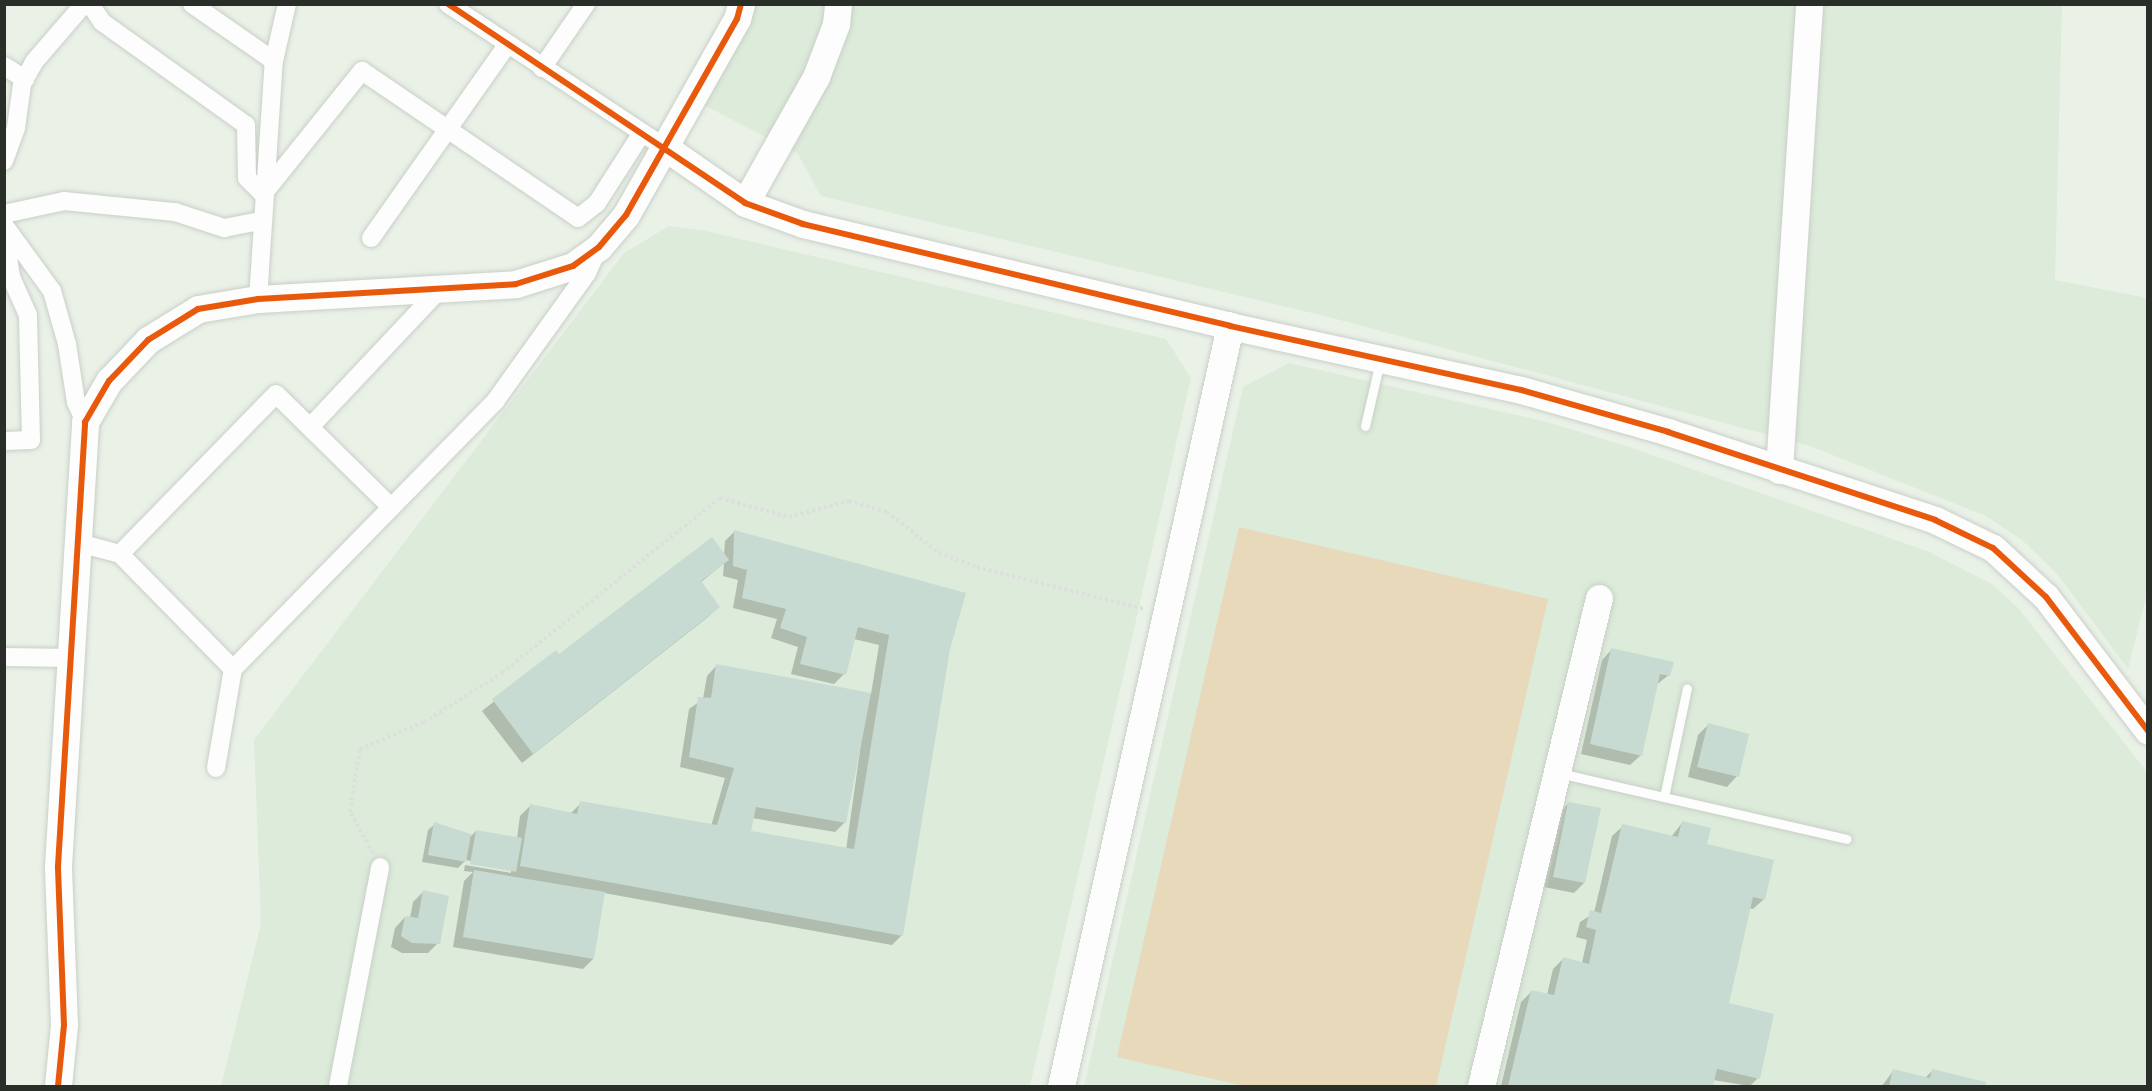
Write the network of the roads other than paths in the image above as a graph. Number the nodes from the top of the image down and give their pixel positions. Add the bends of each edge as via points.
1 (84, 4) edge
2 (90, 4) edge
3 (192, 4) edge
4 (287, 4) edge
5 (448, 4) edge
6 (586, 4) edge
7 (741, 4) edge
8 (838, 4) edge
9 (1809, 4) edge
10 (507, 45) junction
11 (274, 61) junction
12 (4, 66) edge
13 (542, 69) junction
14 (25, 79) junction
15 (448, 130) junction
16 (642, 133) junction
17 (666, 148) junction
18 (4, 161) edge
19 (263, 194) junction
20 (745, 203) junction
21 (4, 214) edge
22 (261, 220) junction
23 (4, 227) edge
24 (371, 238) dead end
25 (599, 247) junction
26 (8, 277) edge
27 (440, 289) junction
28 (258, 300) junction
29 (1230, 326) junction
30 (1381, 359) junction
31 (85, 422) junction
32 (1365, 426) dead end
33 (309, 427) junction
34 (4, 441) edge
35 (1779, 470) junction
36 (392, 507) junction
37 (79, 543) junction
38 (120, 554) junction
39 (1599, 598) dead end
40 (4, 657) edge
41 (73, 658) junction
42 (233, 669) junction
43 (1687, 688) dead end
44 (2148, 731) edge
45 (216, 768) dead end
46 (1557, 773) junction
47 (1664, 797) junction
48 (1847, 839) dead end
49 (380, 867) road end
50 (58, 1086) edge
51 (338, 1086) edge
52 (1061, 1086) edge
53 (1481, 1086) edge

1 - 14 street via 34,62
2 - 19 street via 102,22 246,125 247,178
3 - 11 street
4 - 11 street
5 - 10 street
6 - 13 street
7 - 17 street via 737,19
8 - 20 street via 836,24 816,76
9 - 35 street
10 - 13 street
10 - 15 street
11 - 19 street
12 - 14 street
13 - 16 street
14 - 18 street via 16,128
15 - 16 street via 578,218 597,203
15 - 19 street via 362,71
15 - 24 street
16 - 17 street
17 - 20 street
17 - 25 street via 626,215
19 - 22 street
20 - 29 street via 803,224
21 - 22 street via 64,201 176,212 224,228
22 - 28 street
23 - 26 street
23 - 31 street via 52,291 67,344 76,402
25 - 27 street via 573,266 548,277 516,284
25 - 36 street via 587,273 496,400
26 - 34 street via 28,315 31,440
27 - 28 street
27 - 33 street
28 - 31 street via 198,309 148,340 109,381
29 - 30 street
29 - 52 street
30 - 32 lane
30 - 35 street via 1553,398
31 - 37 street
33 - 36 street
33 - 38 street via 276,394
35 - 44 street via 1935,519 1993,548 2046,597
36 - 42 street
37 - 38 street
37 - 41 street
38 - 42 street
39 - 46 street
40 - 41 street
41 - 50 street via 57,866 64,1025
42 - 45 street
43 - 47 lane
46 - 47 lane
46 - 53 street
47 - 48 lane
49 - 51 street

